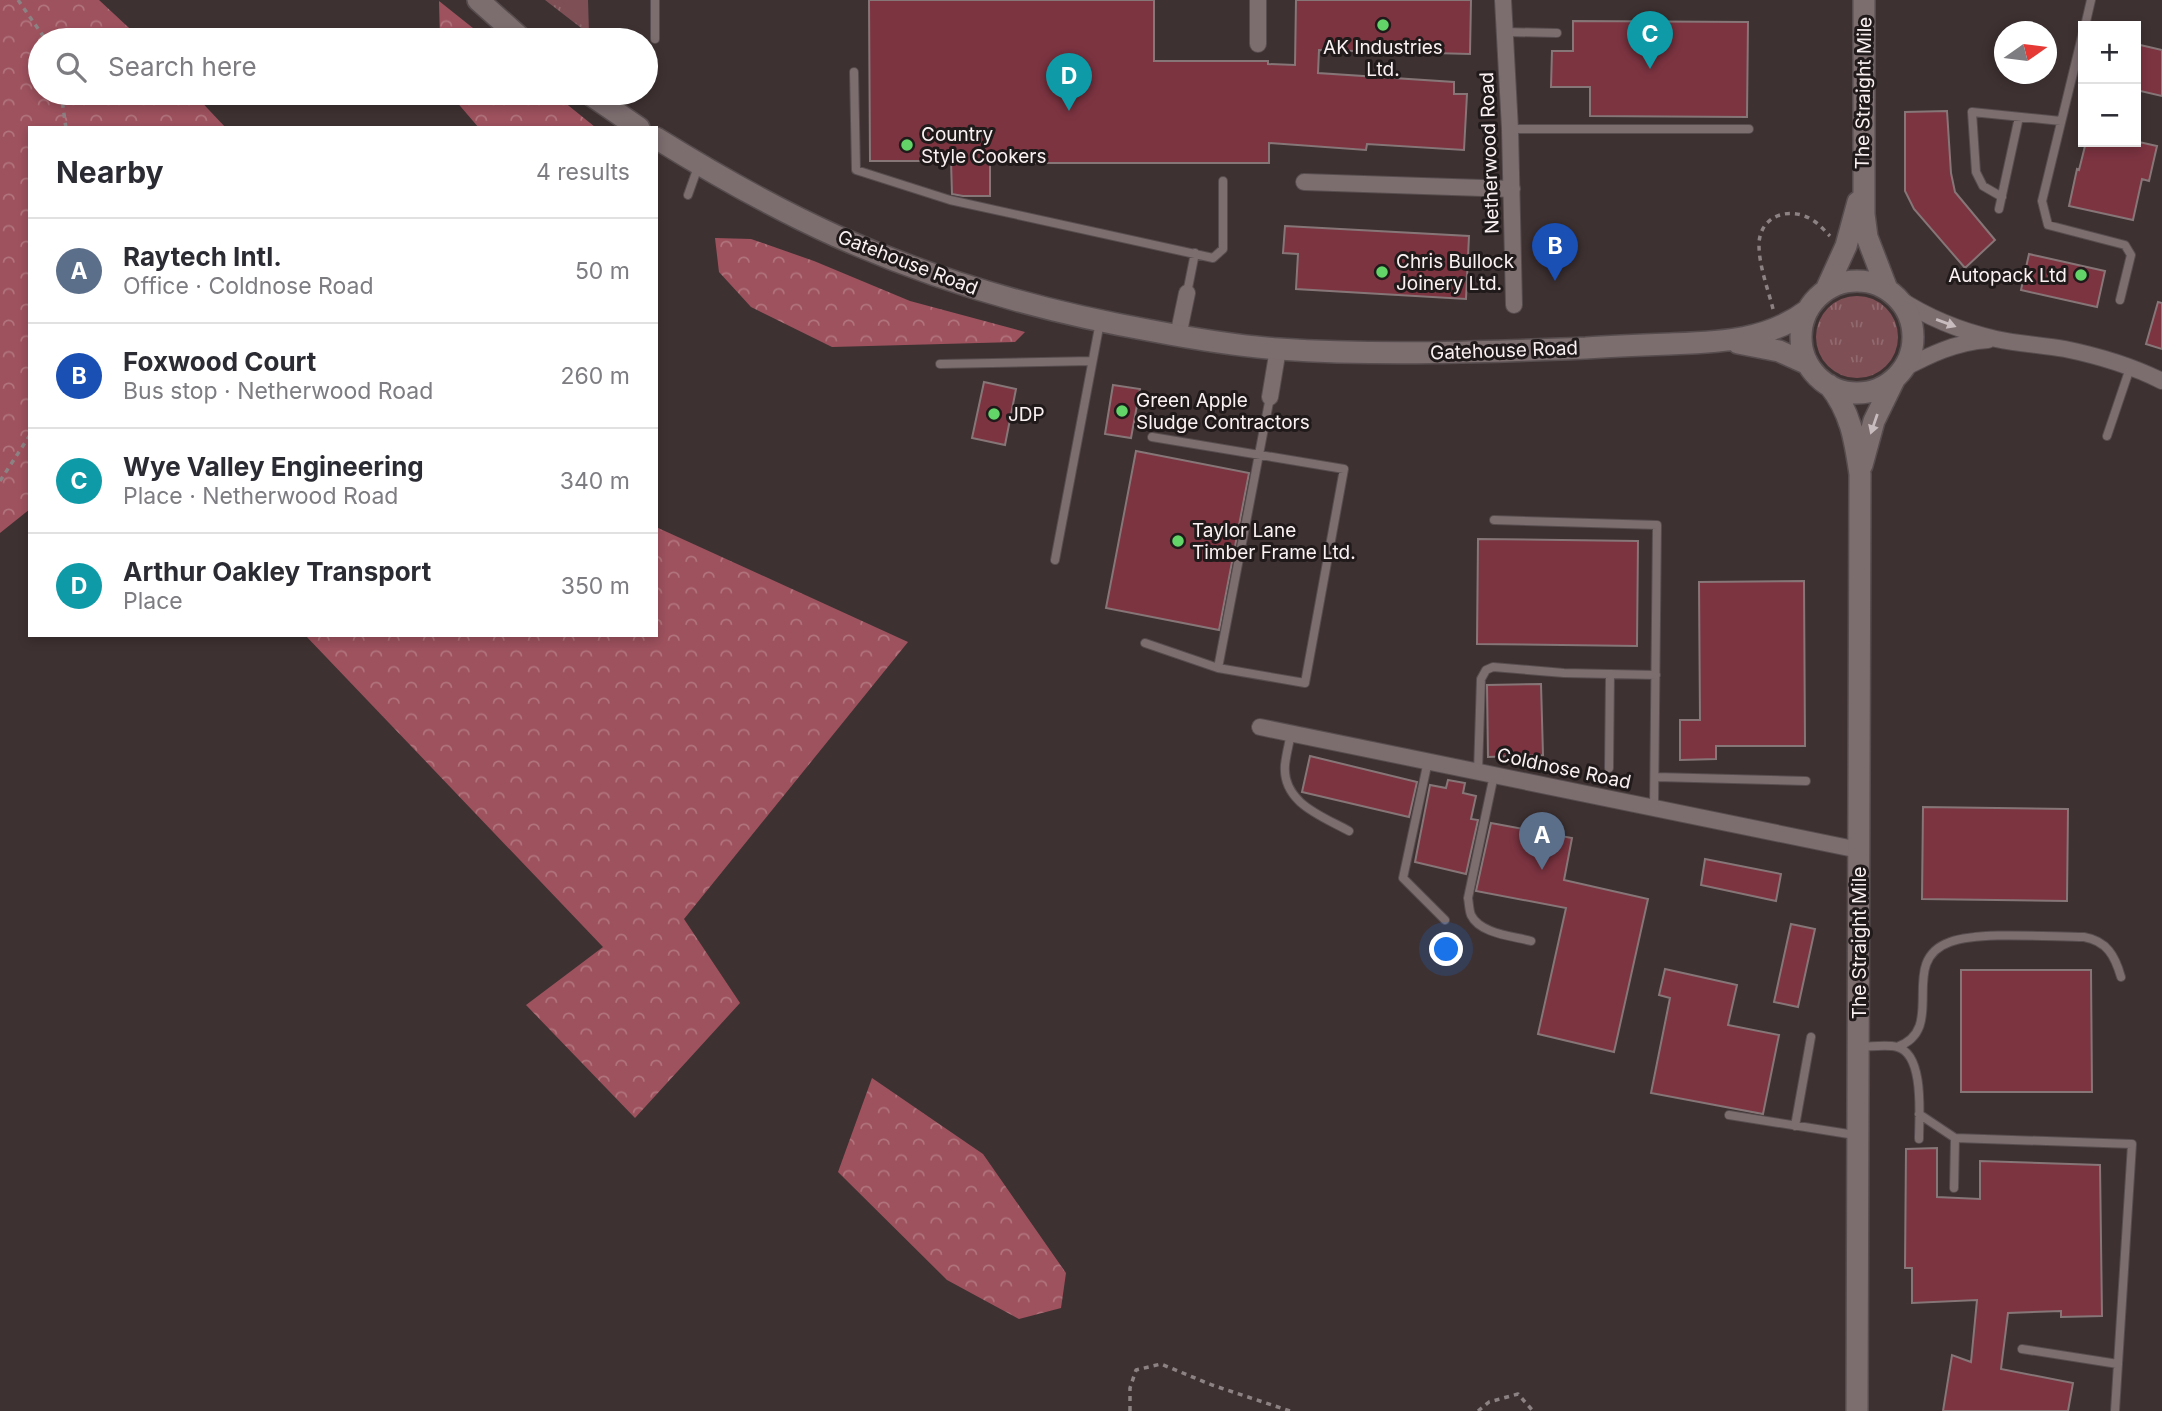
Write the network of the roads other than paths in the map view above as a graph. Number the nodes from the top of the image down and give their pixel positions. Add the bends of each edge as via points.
1 (478, 0) edge
2 (655, 0) edge
3 (1258, 0) edge
4 (1503, 0) edge
5 (1864, 0) edge
6 (2091, 0) edge
7 (2086, 21) edge
8 (510, 28) edge
9 (655, 28) edge
10 (1505, 32) junction
11 (1557, 33) dead end
12 (1258, 44) dead end
13 (2078, 52) edge
14 (854, 72) dead end
15 (605, 105) edge
16 (2020, 117) junction
17 (2061, 121) junction
18 (636, 126) edge
19 (1510, 129) junction
20 (1749, 129) dead end
21 (658, 139) edge
22 (699, 164) junction
23 (1223, 181) dead end
24 (1304, 182) dead end
25 (1862, 186) junction
26 (1511, 189) junction
27 (688, 195) dead end
28 (2002, 197) junction
29 (1999, 209) dead end
30 (1195, 253) junction
31 (1826, 290) junction
32 (1187, 293) joint
33 (1892, 294) junction
34 (2120, 300) dead end
35 (1514, 305) dead end
36 (1808, 310) junction
37 (1100, 322) junction
38 (1178, 336) junction
39 (1998, 339) junction
40 (1729, 341) junction
41 (1278, 349) junction
42 (1093, 361) junction
43 (940, 364) dead end
44 (1808, 364) junction
45 (2130, 368) junction
46 (1899, 373) junction
47 (2162, 381) edge
48 (1829, 385) junction
49 (1270, 397) joint
50 (2106, 436) dead end
51 (1152, 437) dead end
52 (1258, 456) junction
53 (1860, 474) junction
54 (1494, 520) dead end
55 (1055, 559) dead end
56 (1145, 643) dead end
57 (1218, 668) junction
58 (1610, 674) junction
59 (1656, 675) junction
60 (1260, 727) dead end
61 (1291, 733) junction
62 (1428, 761) junction
63 (1609, 768) dead end
64 (1486, 773) junction
65 (1656, 777) junction
66 (1805, 781) dead end
67 (1654, 808) junction
68 (1349, 831) dead end
69 (1859, 850) junction
70 (1445, 920) dead end
71 (1531, 941) dead end
72 (2121, 977) dead end
73 (1811, 1038) dead end
74 (1858, 1047) junction
75 (1897, 1047) junction
76 (1919, 1114) junction
77 (1729, 1115) dead end
78 (1795, 1126) junction
79 (1858, 1135) junction
80 (1955, 1138) junction
81 (1919, 1139) dead end
82 (1954, 1188) dead end
83 (2022, 1349) dead end
84 (2118, 1364) junction
85 (1857, 1411) edge
86 (2115, 1411) edge

1 - 8 main road
2 - 9 lane
3 - 12 street
4 - 10 street, Netherwood Road
5 - 25 main road, The Straight Mile
6 - 7 lane
10 - 11 lane
10 - 19 street, Netherwood Road
13 - 17 lane
14 - 30 lane via 856,170 950,200
15 - 18 main road
16 - 17 lane
16 - 28 lane
16 - 28 lane via 1972,113 1976,172 1983,186
17 - 34 lane via 2042,201 2048,225 2125,245 2131,255
19 - 20 lane
19 - 26 street, Netherwood Road
21 - 22 main road, Gatehouse Road
22 - 27 lane
22 - 37 main road, Gatehouse Road via 849,241 999,296
23 - 30 lane via 1223,249 1213,258
24 - 26 street
25 - 31 main road, The Straight Mile via 1846,246
25 - 33 main road, The Straight Mile via 1867,237
26 - 35 street, Netherwood Road
28 - 29 lane
30 - 32 lane
31 - 33 main road via 1851,281 1868,282
31 - 36 main road
32 - 38 street
33 -> 39 street via 1920,313
33 - 46 main road via 1911,322 1913,338
36 - 40 main road, Gatehouse Road via 1777,329
36 - 44 main road via 1801,335
37 - 38 main road, Gatehouse Road
37 - 42 lane
38 - 41 main road, Gatehouse Road
39 - 45 street via 2065,349
39 - 46 street via 1937,352
40 - 41 main road, Gatehouse Road via 1516,351
40 - 44 main road, Gatehouse Road via 1768,348
41 - 49 street
42 - 43 lane
42 - 55 lane
44 - 48 main road
45 - 47 street
45 - 50 lane
46 - 48 main road via 1872,391 1857,393
46 -> 53 main road, The Straight Mile via 1874,421
48 - 53 main road, The Straight Mile via 1847,413
49 - 52 lane
51 - 52 lane
52 - 57 lane
52 - 57 lane via 1344,469 1305,683
53 - 69 main road, The Straight Mile
54 - 59 lane via 1657,524
56 - 57 lane
58 - 59 lane
58 - 63 lane
58 - 64 lane via 1486,670 1481,679
59 - 65 lane
60 - 61 street, Coldnose Road
61 - 62 street, Coldnose Road
61 - 68 lane via 1285,766 1289,790 1311,810
62 - 64 street, Coldnose Road
62 - 70 lane via 1403,878
64 - 67 street, Coldnose Road
64 - 71 lane via 1468,898 1471,914 1488,930
65 - 66 lane
65 - 67 lane
67 - 69 street, Coldnose Road
69 - 74 main road, The Straight Mile
72 - 75 lane via 2115,958 2096,939 1981,937 1949,942 1924,964 1920,1028
73 - 78 lane
74 - 75 lane
74 - 79 main road, The Straight Mile
75 - 76 lane via 1913,1061
76 - 80 lane
76 - 81 lane
77 - 78 lane
78 - 79 lane
79 - 85 main road, The Straight Mile
80 - 82 lane
80 - 84 lane via 2132,1144
83 - 84 lane
84 - 86 lane

